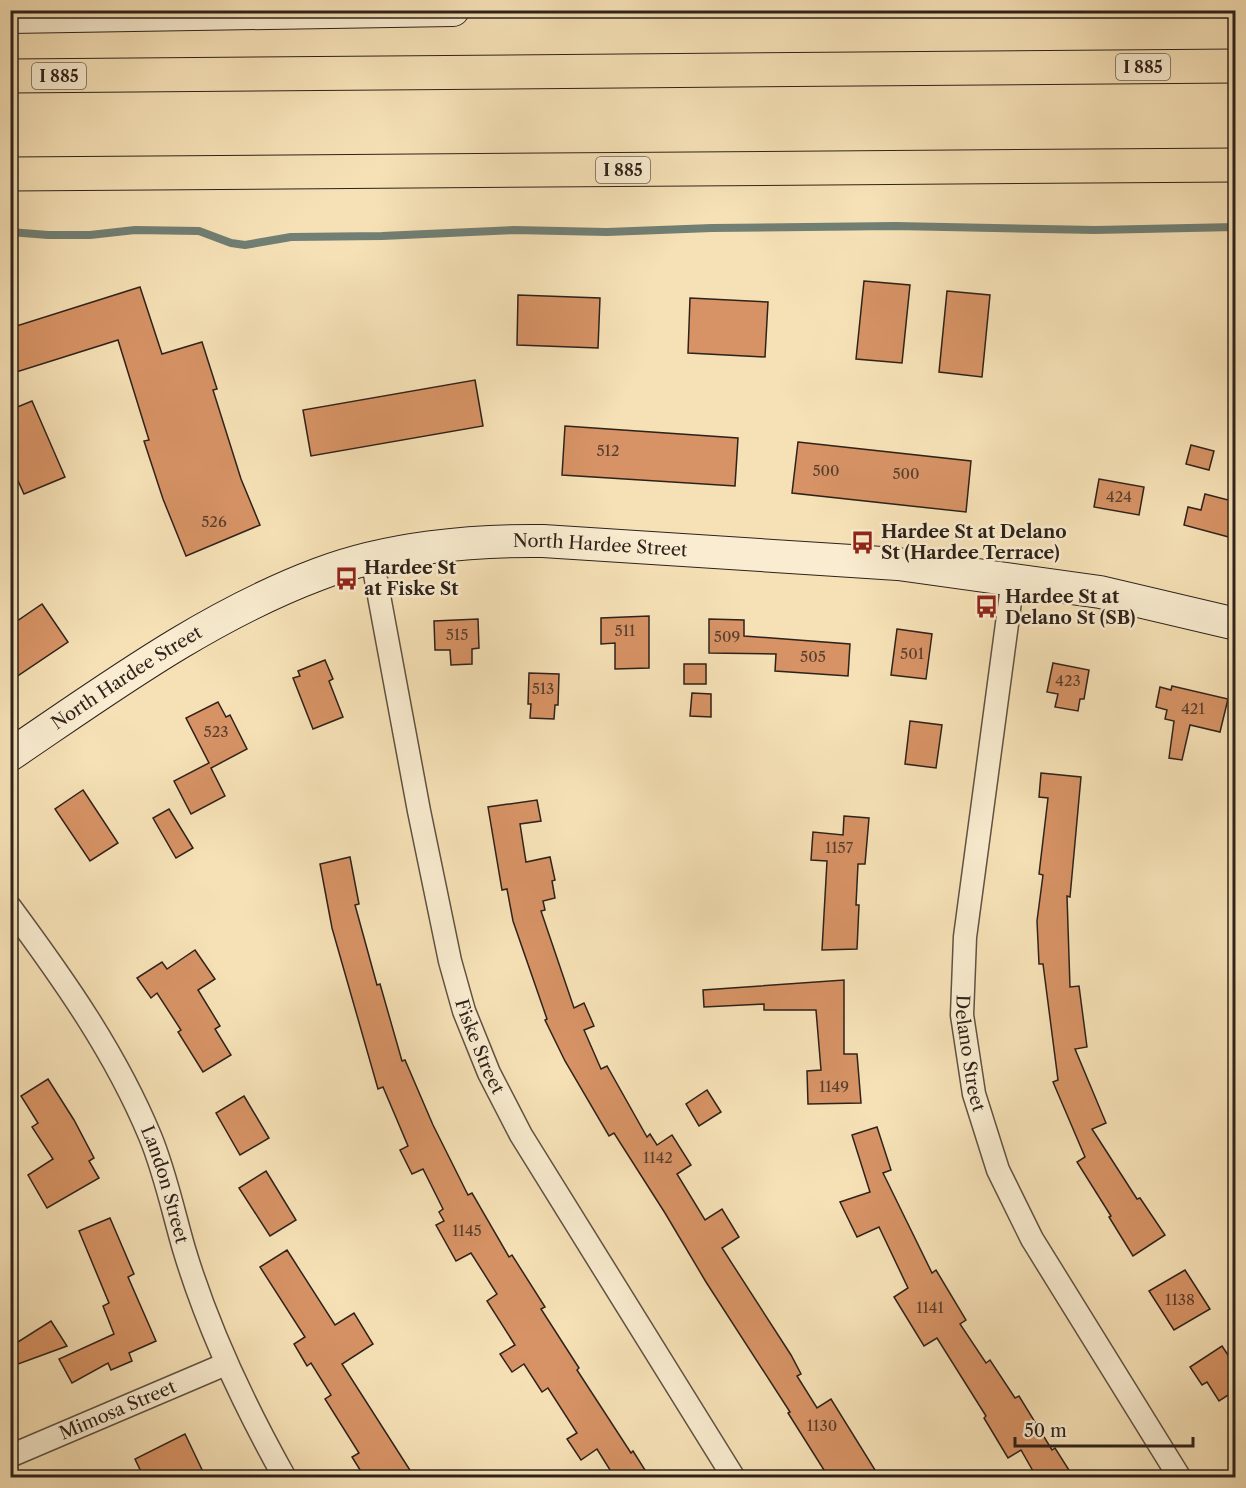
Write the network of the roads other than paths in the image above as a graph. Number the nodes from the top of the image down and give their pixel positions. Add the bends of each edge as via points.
1 (453, 10) edge
2 (10, 17) edge
3 (1236, 66) edge
4 (10, 76) edge
5 (1236, 165) edge
6 (10, 174) edge
7 (372, 558) junction
8 (1013, 579) junction
9 (1236, 624) edge
10 (10, 755) edge
11 (10, 907) edge
12 (226, 1364) junction
13 (10, 1456) edge
14 (285, 1478) edge
15 (734, 1478) edge
16 (1180, 1478) edge

1 - 2 street
3 - 4 highway, I 885
5 - 6 highway, I 885
7 - 8 street, North Hardee Street via 425,548 513,540 898,564
7 - 10 street, North Hardee Street via 321,573 219,620
7 - 15 street, Fiske Street via 426,846 464,1011 489,1073 521,1135
8 - 9 street, North Hardee Street via 1100,592
8 - 16 street, Delano Street via 965,937 962,1015 974,1094 998,1170 1032,1239
11 - 12 street, Landon Street via 81,1005 150,1135 184,1249
12 - 13 street, Mimosa Street
12 - 14 street, Landon Street

